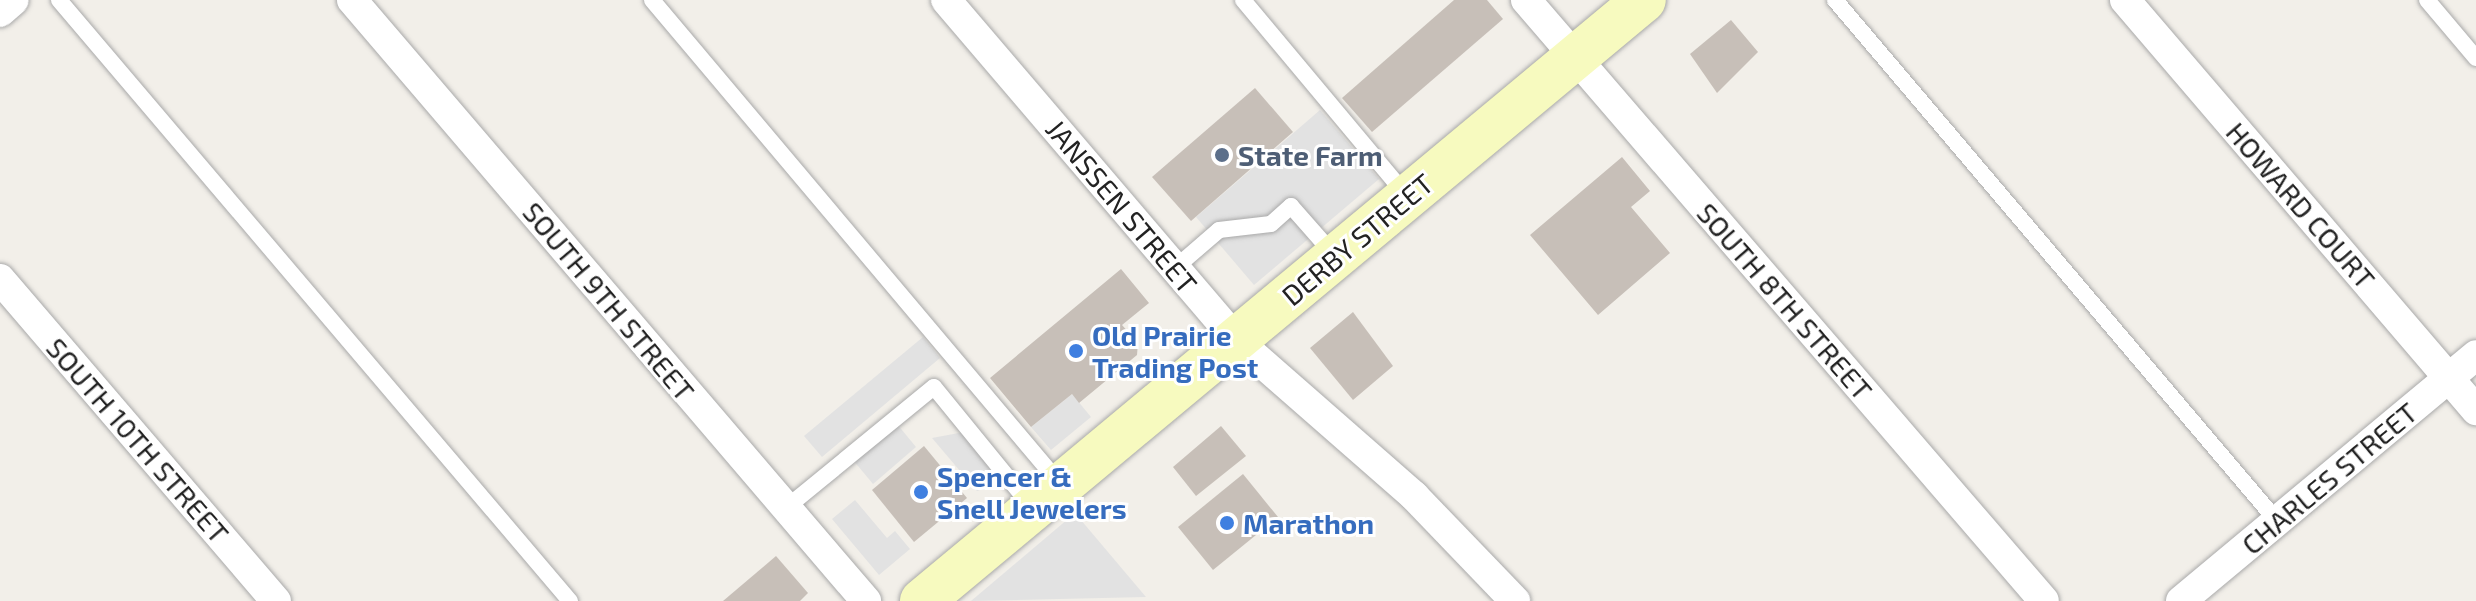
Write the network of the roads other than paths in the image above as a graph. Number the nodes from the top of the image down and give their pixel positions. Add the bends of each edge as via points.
1 (14, 0) edge
2 (59, 0) edge
3 (352, 0) edge
4 (652, 0) edge
5 (946, 0) edge
6 (1243, 0) edge
7 (1526, 0) edge
8 (1644, 0) edge
9 (1835, 0) edge
10 (2125, 0) edge
11 (2427, 0) edge
12 (0, 12) edge
13 (1575, 58) junction
14 (2476, 58) edge
15 (1408, 197) junction
16 (1335, 257) junction
17 (1175, 268) junction
18 (0, 279) edge
19 (1236, 340) junction
20 (2476, 355) edge
21 (2449, 378) junction
22 (2476, 410) edge
23 (1047, 497) junction
24 (786, 508) junction
25 (2277, 521) junction
26 (276, 601) edge
27 (570, 601) edge
28 (866, 601) edge
29 (922, 601) edge
30 (1515, 601) edge
31 (2044, 601) edge
32 (2181, 601) edge

1 - 12 street
2 - 27 lane
3 - 24 street, SOUTH 9TH STREET
4 - 23 lane
5 - 17 street, JANSSEN STREET
6 - 15 lane
7 - 13 street, SOUTH 8TH STREET
8 - 13 main road, DERBY STREET
9 - 25 lane
10 - 21 street, HOWARD COURT
11 - 14 lane
13 - 15 main road, DERBY STREET
13 - 31 street, SOUTH 8TH STREET
15 - 16 main road, DERBY STREET
16 - 17 lane via 1291,206 1271,224 1219,230
16 - 19 main road, DERBY STREET
17 - 19 street, JANSSEN STREET
18 - 26 street, SOUTH 10TH STREET
19 - 23 main road, DERBY STREET
19 - 30 street, JANSSEN STREET via 1414,496
20 - 21 street, CHARLES STREET
21 - 22 street, HOWARD COURT
21 - 25 street, CHARLES STREET
23 - 24 lane via 934,387
23 - 29 main road, DERBY STREET
24 - 28 street, SOUTH 9TH STREET
25 - 32 street, CHARLES STREET

